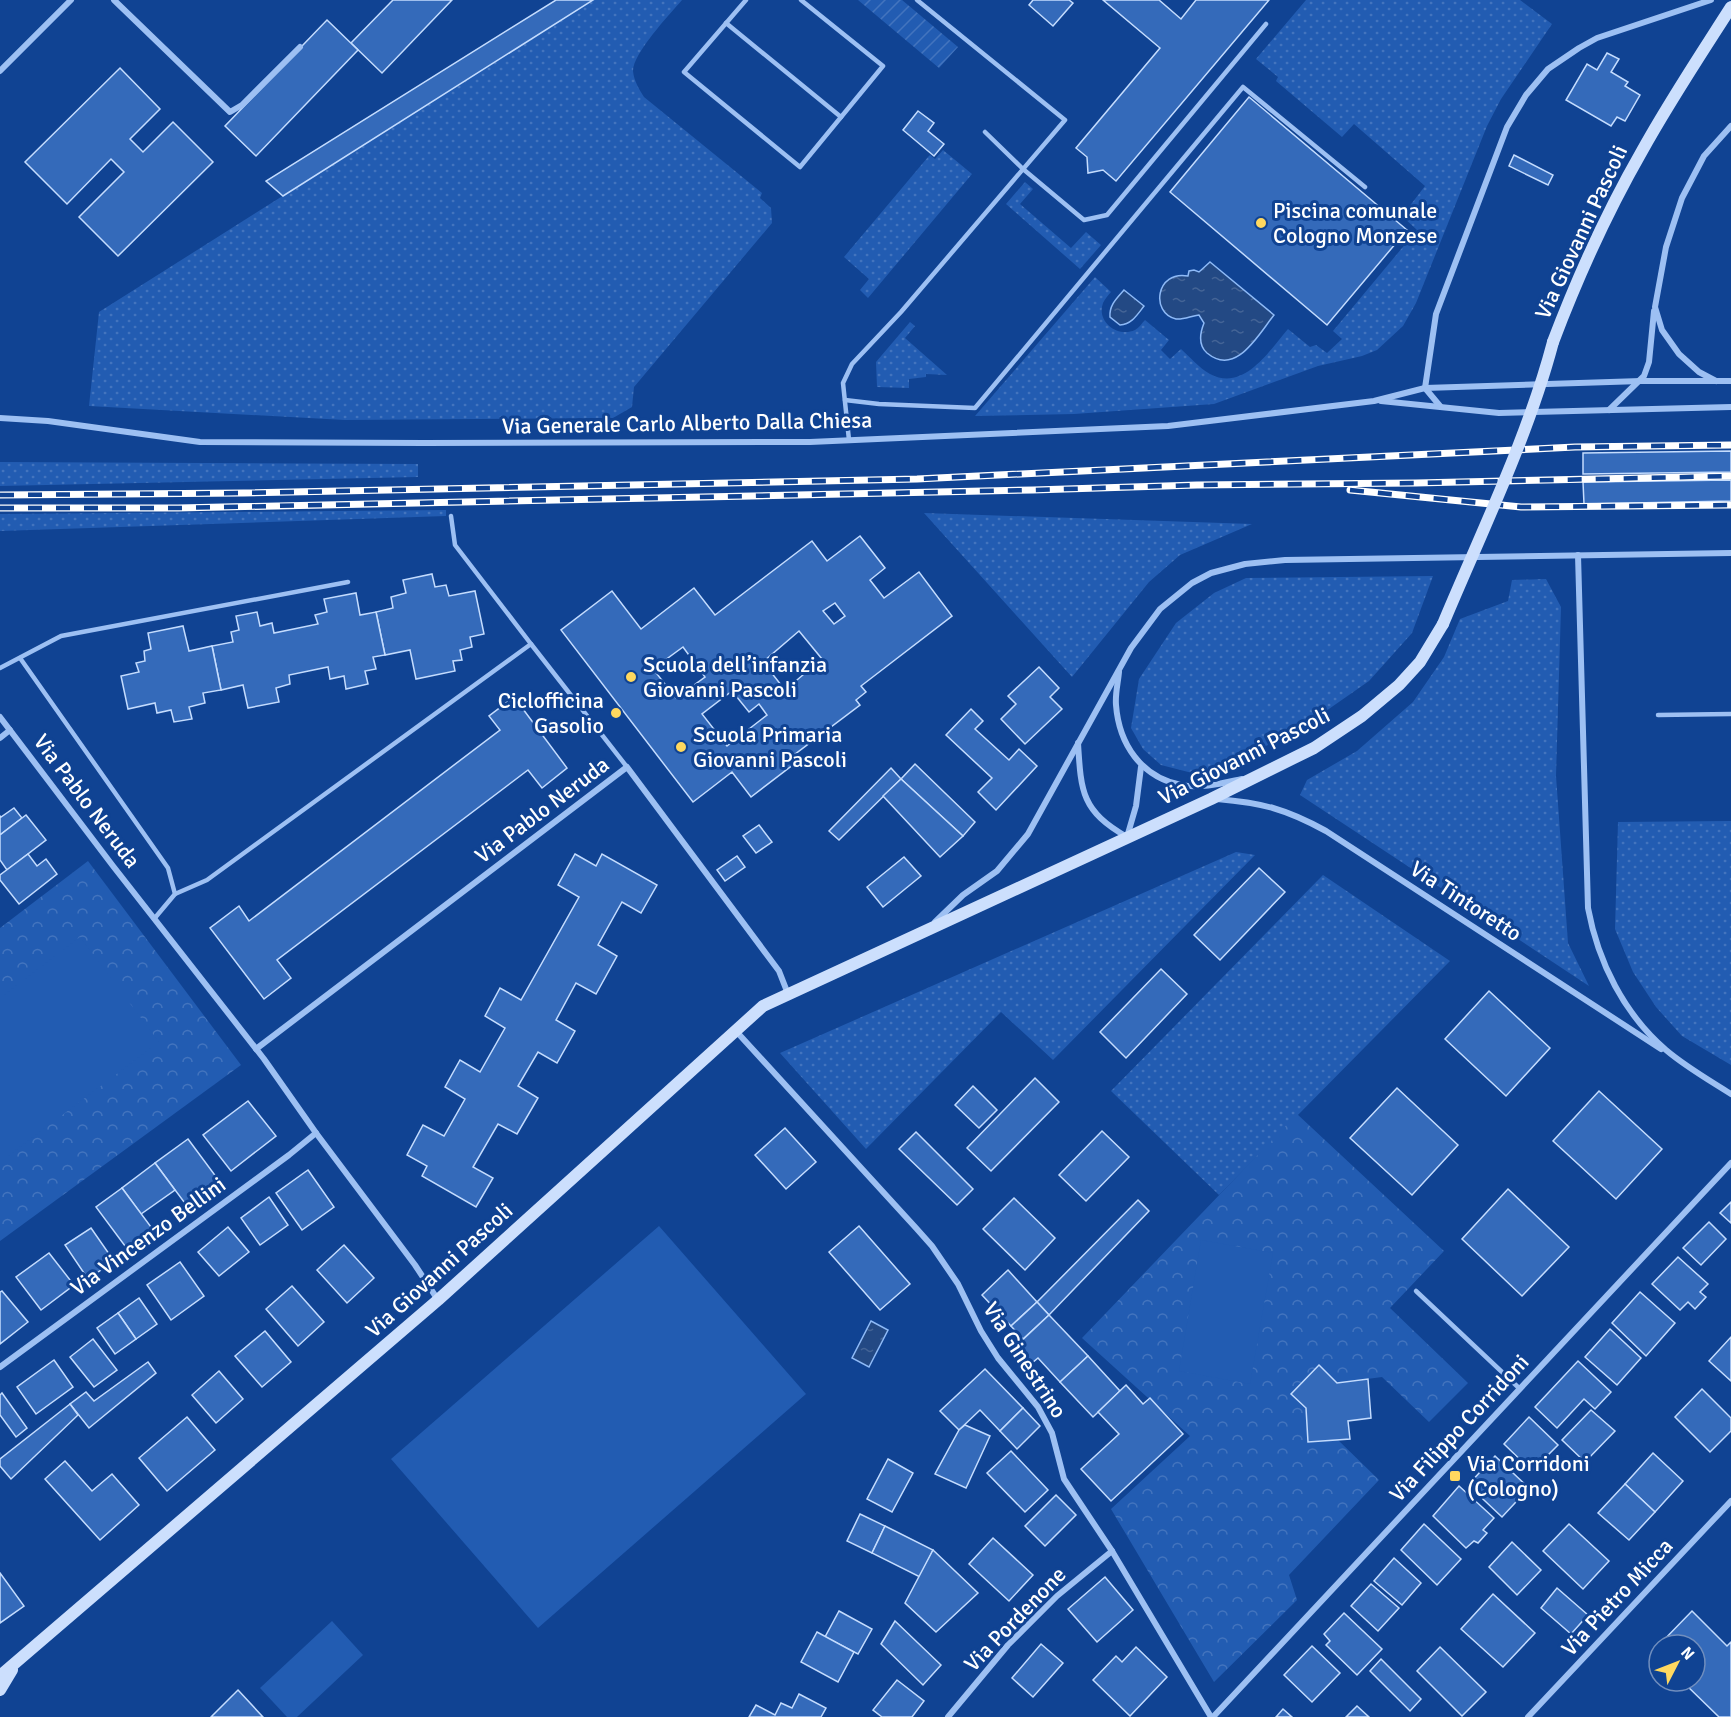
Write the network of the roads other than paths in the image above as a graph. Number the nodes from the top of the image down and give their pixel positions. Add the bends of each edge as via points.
1 (71, 0) edge
2 (114, 0) edge
3 (746, 0) edge
4 (801, 0) edge
5 (917, 0) edge
6 (1711, 0) edge
7 (1731, 7) edge
8 (726, 23) junction
9 (1266, 24) dead end
10 (300, 47) dead end
11 (0, 71) edge
12 (841, 117) junction
13 (1731, 126) edge
14 (985, 132) dead end
15 (1023, 169) junction
16 (1365, 187) dead end
17 (1655, 307) junction
18 (1641, 381) junction
19 (1731, 381) edge
20 (1717, 382) junction
21 (1425, 388) junction
22 (845, 400) junction
23 (1374, 401) junction
24 (1440, 406) junction
25 (1731, 407) edge
26 (1608, 411) junction
27 (0, 418) edge
28 (849, 440) junction
29 (451, 516) dead end
30 (1731, 553) edge
31 (1578, 555) junction
32 (348, 582) dead end
33 (531, 644) junction
34 (20, 658) junction
35 (0, 668) edge
36 (1119, 669) junction
37 (1731, 714) edge
38 (1658, 715) dead end
39 (0, 717) edge
40 (10, 730) junction
41 (0, 738) edge
42 (1078, 741) junction
43 (627, 767) junction
44 (1141, 767) junction
45 (1257, 776) junction
46 (1211, 799) junction
47 (1127, 837) junction
48 (175, 894) junction
49 (154, 919) junction
50 (927, 930) junction
51 (788, 994) junction
52 (735, 1030) junction
53 (256, 1049) junction
54 (1688, 1067) junction
55 (1731, 1094) edge
56 (316, 1133) junction
57 (1731, 1163) edge
58 (1416, 1291) dead end
59 (438, 1300) junction
60 (0, 1368) edge
61 (1520, 1389) junction
62 (1731, 1501) edge
63 (1112, 1551) junction
64 (17, 1661) junction
65 (0, 1669) edge
66 (0, 1676) edge
67 (0, 1690) edge
68 (948, 1717) edge
69 (1212, 1717) edge
70 (1528, 1717) edge

1 - 11 street
2 - 10 street via 230,112 242,105
3 - 8 lane
4 - 12 lane via 883,66
5 - 15 lane via 1065,120
6 - 21 street via 1597,38 1548,69 1526,95 1507,127 1436,314
7 - 45 street, Via Giovanni Pascoli, bridge via 1629,173 1574,287 1519,442 1443,624 1424,656 1410,674 1362,716 1314,748
8 - 12 lane
8 - 12 lane via 684,72 800,167
9 - 15 lane via 1107,215 1084,220
13 - 17 street via 1704,156 1682,198 1665,248
14 - 15 lane
15 - 22 lane via 852,364 843,383
16 - 22 lane via 1243,87 975,408
17 - 18 street via 1649,362
17 - 20 street via 1662,330 1679,354
18 - 20 street, Via Generale Carlo Alberto Dalla Chiesa
18 - 21 street, Via Generale Carlo Alberto Dalla Chiesa
18 - 26 street
19 - 20 street, Via Generale Carlo Alberto Dalla Chiesa
21 - 23 street, Via Generale Carlo Alberto Dalla Chiesa
21 - 24 street
22 - 28 lane
23 - 24 street, Via Generale Carlo Alberto Dalla Chiesa
23 - 28 street, Via Generale Carlo Alberto Dalla Chiesa via 1168,426
24 - 26 street, Via Generale Carlo Alberto Dalla Chiesa via 1499,413
25 - 26 street, Via Generale Carlo Alberto Dalla Chiesa
27 - 28 street, Via Generale Carlo Alberto Dalla Chiesa via 200,442
29 - 33 lane via 455,545
30 - 31 street, Via Giovanni Pascoli
31 - 36 street, Via Giovanni Pascoli via 1285,560 1229,567 1192,583 1160,609
31 - 54 street, Via Tintoretto via 1588,908 1592,929 1623,1001 1650,1035
32 - 34 lane via 61,636
33 - 43 lane
33 - 48 lane via 207,880
34 - 35 lane
34 - 48 lane via 168,868
36 - 42 street, Via Giovanni Pascoli
36 - 44 street via 1119,725
37 - 38 lane
39 - 40 street, Via Pablo Neruda
40 - 41 street
40 - 49 street, Via Pablo Neruda
42 - 47 street via 1080,776 1088,803 1104,824
42 - 50 street, Via Giovanni Pascoli via 1028,834 1013,853
43 - 51 street, Via Pablo Neruda via 780,971
43 - 53 street, Via Pablo Neruda
44 - 45 street via 1182,786
44 - 47 street, Via Giovanni Pascoli
45 - 46 street, Via Giovanni Pascoli
46 - 47 street, Via Giovanni Pascoli
46 - 54 street, Via Tintoretto via 1296,814
47 - 50 street, Via Giovanni Pascoli
48 - 49 lane
49 - 53 street, Via Pablo Neruda
50 - 51 street, Via Giovanni Pascoli
51 - 52 street, Via Giovanni Pascoli via 763,1006
52 - 59 street, Via Giovanni Pascoli
52 - 63 street, Via Ginestrino via 941,1258 998,1358 1038,1407 1052,1433 1064,1479
53 - 56 street, Via Pablo Neruda
54 - 55 street, Via Tintoretto
56 - 59 street, Via Pablo Neruda
56 - 60 street, Via Vincenzo Bellini
57 - 61 street, Via Filippo Corridoni
58 - 61 lane
59 - 64 street, Via Giovanni Pascoli
61 - 69 street, Via Filippo Corridoni
62 - 70 street, Via Pietro Micca
63 - 68 street, Via Pordenone via 1057,1596 1008,1645
63 - 69 street, Via Ginestrino
64 - 65 street
64 - 66 street, Via Giovanni Pascoli
64 - 67 street

